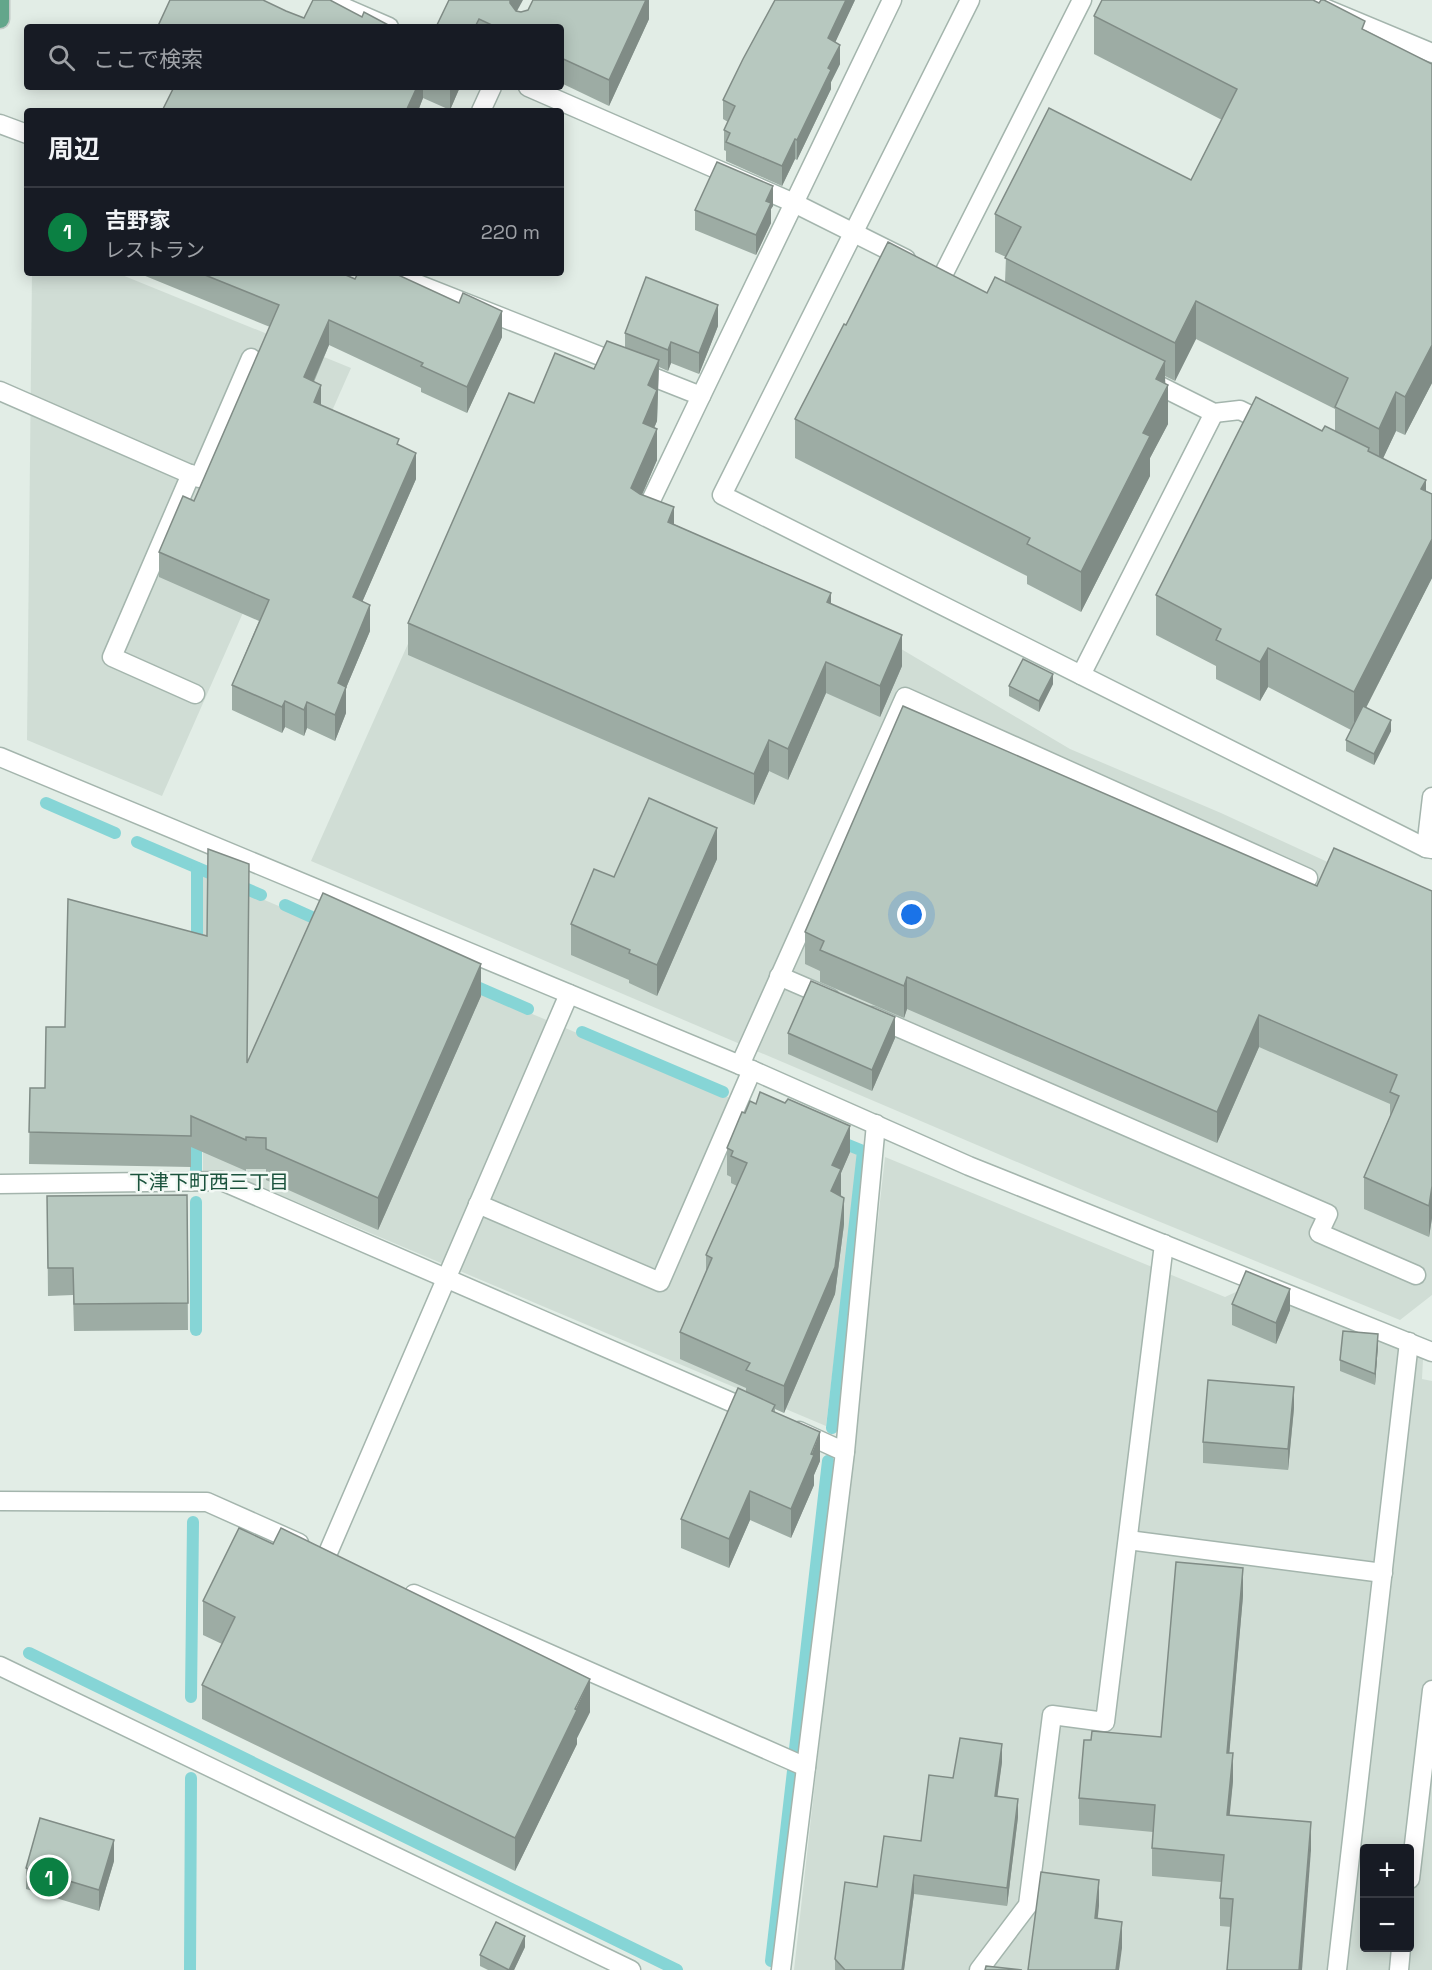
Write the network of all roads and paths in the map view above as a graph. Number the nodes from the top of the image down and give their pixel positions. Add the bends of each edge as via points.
1 (0, 0) edge
2 (327, 0) edge
3 (892, 0) edge
4 (970, 0) edge
5 (1082, 0) edge
6 (1305, 0) edge
7 (0, 19) edge
8 (382, 24) edge
9 (1432, 53) edge
10 (491, 90) edge
11 (535, 90) edge
12 (482, 108) edge
13 (0, 124) edge
14 (24, 133) edge
15 (794, 203) junction
16 (854, 233) junction
17 (404, 276) edge
18 (251, 358) dead end
19 (1131, 371) edge
20 (0, 391) edge
21 (701, 396) junction
22 (1215, 413) junction
23 (1283, 431) edge
24 (191, 474) junction
25 (644, 515) edge
26 (1081, 675) junction
27 (195, 694) dead end
28 (0, 757) edge
29 (1432, 797) edge
30 (1429, 848) edge
31 (1308, 878) dead end
32 (780, 976) junction
33 (569, 994) junction
34 (746, 1068) junction
35 (876, 1124) junction
36 (0, 1184) edge
37 (478, 1204) junction
38 (1164, 1244) junction
39 (1416, 1275) dead end
40 (446, 1278) junction
41 (1409, 1342) junction
42 (1432, 1352) edge
43 (845, 1452) junction
44 (0, 1501) edge
45 (1128, 1540) junction
46 (1383, 1573) junction
47 (402, 1588) edge
48 (0, 1666) edge
49 (1432, 1690) edge
50 (1428, 1760) edge
51 (806, 1767) junction
52 (1414, 1852) edge
53 (1401, 1952) edge
54 (631, 1970) edge
55 (781, 1970) edge
56 (979, 1970) edge
57 (1337, 1970) edge
58 (1399, 1970) edge

1 - 7 main road
2 - 8 street
3 - 15 street
4 - 16 street
5 - 16 street via 948,280
6 - 9 street
10 - 12 street
11 - 15 street
13 - 14 street
15 - 16 street
15 - 21 street
16 - 26 street via 722,495
17 - 21 street
18 - 24 street via 199,478
19 - 22 street
20 - 24 street
21 - 25 street
22 - 23 street via 1240,410
22 - 26 street
24 - 27 street via 112,657
26 - 30 street
28 - 33 street
29 - 30 street
31 - 32 street via 905,697
32 - 34 street
32 - 39 street via 1328,1214 1319,1233
33 - 34 street
33 - 37 street
34 - 35 street
34 - 37 street via 660,1282
35 - 38 street
35 - 43 street
36 - 40 street via 222,1181
37 - 40 street
38 - 41 street
38 - 45 street
40 - 43 street
40 - 44 street via 332,1558 207,1502
41 - 42 street
41 - 46 street
43 - 51 street
45 - 46 street
45 - 56 street via 1105,1722 1052,1715 1028,1905
46 - 57 street
47 - 51 street
48 - 54 street
49 - 50 street
50 - 52 street
51 - 55 street
53 - 58 street

